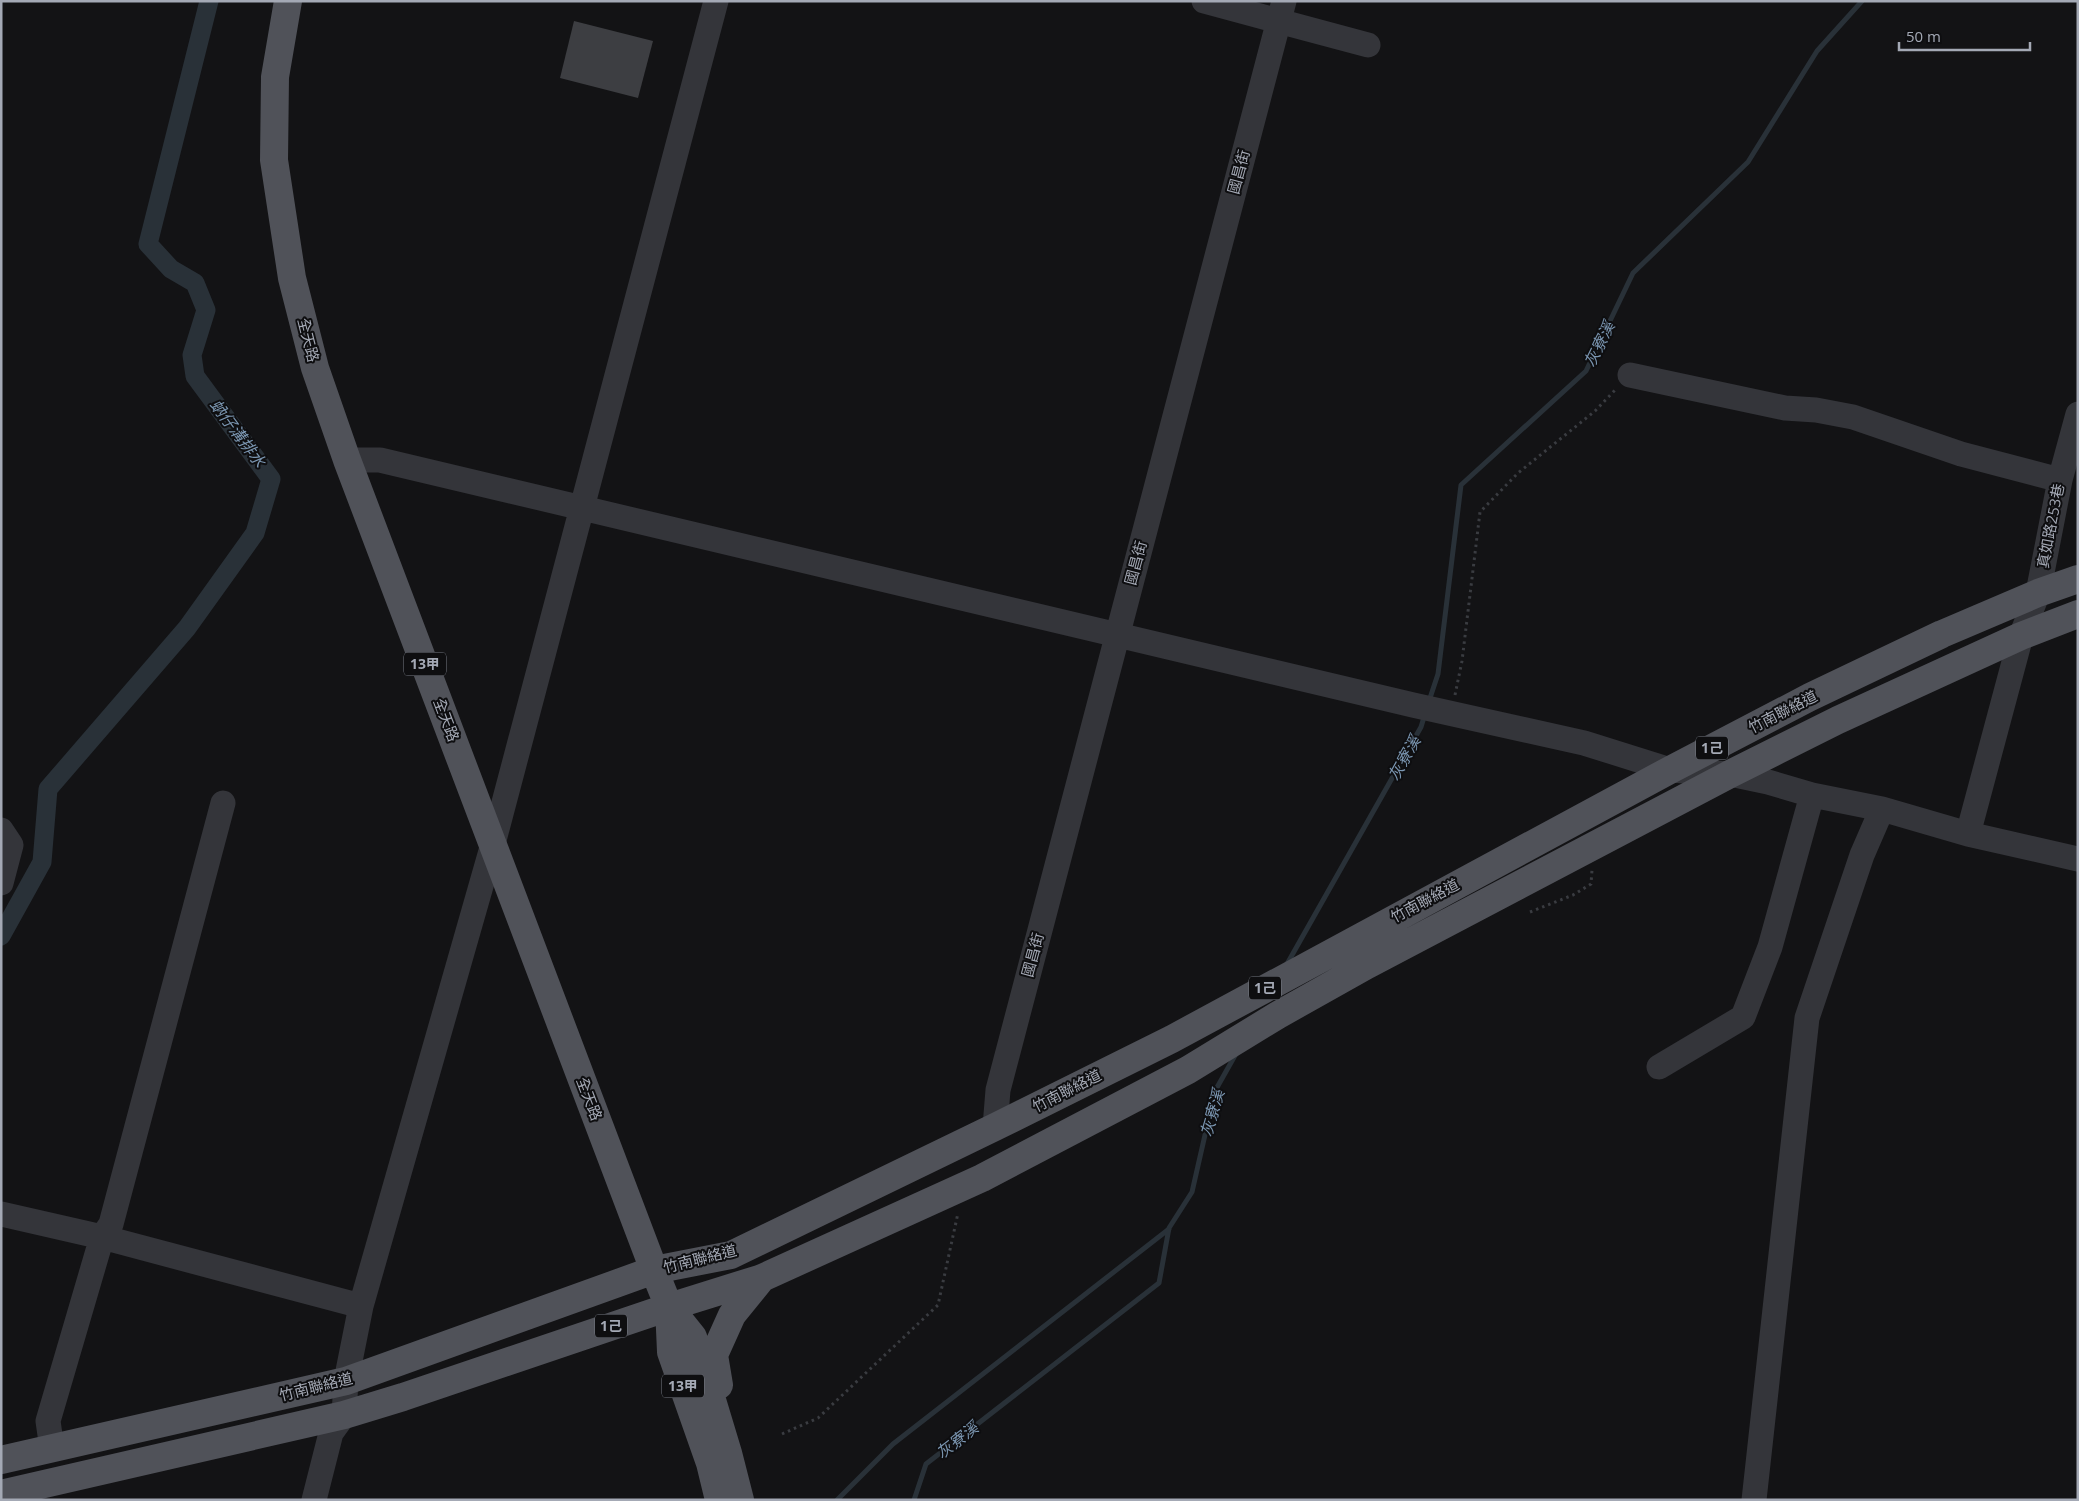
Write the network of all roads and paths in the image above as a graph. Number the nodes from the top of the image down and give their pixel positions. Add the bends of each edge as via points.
1 (288, 1) edge
2 (716, 1) edge
3 (1204, 1) edge
4 (1282, 11) edge
5 (1368, 45) dead end
6 (1630, 375) joint
7 (2078, 414) edge
8 (347, 460) junction
9 (2060, 480) junction
10 (582, 508) junction
11 (2078, 579) edge
12 (2038, 593) junction
13 (2078, 614) edge
14 (1117, 634) junction
15 (2021, 636) junction
16 (1451, 713) junction
17 (1670, 770) junction
18 (1730, 774) junction
19 (1812, 796) junction
20 (223, 803) dead end
21 (1882, 809) junction
22 (1, 830) edge
23 (1968, 834) junction
24 (493, 844) junction
25 (1588, 849) junction
26 (2078, 859) edge
27 (1, 883) edge
28 (1530, 912) dead end
29 (1659, 1067) dead end
30 (996, 1127) junction
31 (962, 1188) junction
32 (1, 1214) edge
33 (102, 1237) junction
34 (654, 1270) junction
35 (762, 1278) junction
36 (362, 1306) junction
37 (669, 1307) junction
38 (346, 1381) junction
39 (344, 1415) junction
40 (782, 1434) dead end
41 (52, 1449) junction
42 (719, 1458) junction
43 (1, 1460) edge
44 (1, 1494) edge
45 (314, 1500) edge
46 (719, 1500) edge
47 (740, 1500) edge
48 (1754, 1500) edge

1 - 8 main road, 全天路 / 13甲 via 275,77 274,160 292,278 315,368
2 - 10 street
3 - 4 street
4 - 5 street
4 - 14 street, 國昌街
6 - 9 street via 1785,408 1853,417 1961,454
6 - 16 path via 1595,411 1518,473 1480,512 1462,661
7 - 9 street, 真如路253巷
8 - 10 street via 380,460
8 - 24 main road, 全天路 / 13甲
9 - 12 street, 真如路253巷
10 - 14 street
10 - 24 street
11 - 12 main road, 竹南聯絡道 / 1己
12 - 15 street, 真如路253巷
12 - 17 main road, 竹南聯絡道 / 1己 via 1942,634
13 - 15 main road, 竹南聯絡道 / 1己
14 - 16 street
14 - 30 street, 國昌街 via 998,1090
15 - 18 main road, 竹南聯絡道 / 1己 via 1838,720
15 - 23 street, 真如路253巷
16 - 17 street via 1584,743
17 - 18 street
17 - 30 main road, 竹南聯絡道 / 1己 via 1172,1039
18 - 19 street
18 - 25 main road, 竹南聯絡道 / 1己
19 - 21 street
19 - 29 street via 1770,947 1743,1017
20 - 33 street via 111,1224
21 - 23 street
21 - 48 street via 1862,855 1807,1018
22 - 27 street via 11,845
23 - 26 street
24 - 34 main road, 全天路 / 13甲
24 - 36 street
25 - 28 path via 1592,862 1591,884 1573,896
25 - 31 main road, 竹南聯絡道 / 1己 via 1368,965 1188,1070
30 - 34 main road, 竹南聯絡道 / 1己 via 731,1255
31 - 35 main road, 竹南聯絡道 / 1己
31 - 40 path via 938,1305 818,1418
32 - 33 street
33 - 36 street
33 - 41 street via 48,1421
34 - 37 main road, 全天路 / 13甲
34 - 38 main road, 竹南聯絡道 / 1己
35 - 37 main road, 竹南聯絡道 / 1己
35 - 42 main road via 732,1315 714,1355
36 - 38 street
37 - 39 main road, 竹南聯絡道 / 1己
37 - 42 main road, 13甲 via 671,1352
38 - 39 street
38 - 41 main road, 竹南聯絡道 / 1己
39 - 44 main road, 竹南聯絡道 / 1己
39 - 45 street via 331,1433
41 - 43 main road, 竹南聯絡道 / 1己
42 - 46 main road, 13甲
42 - 47 main road, 13甲

